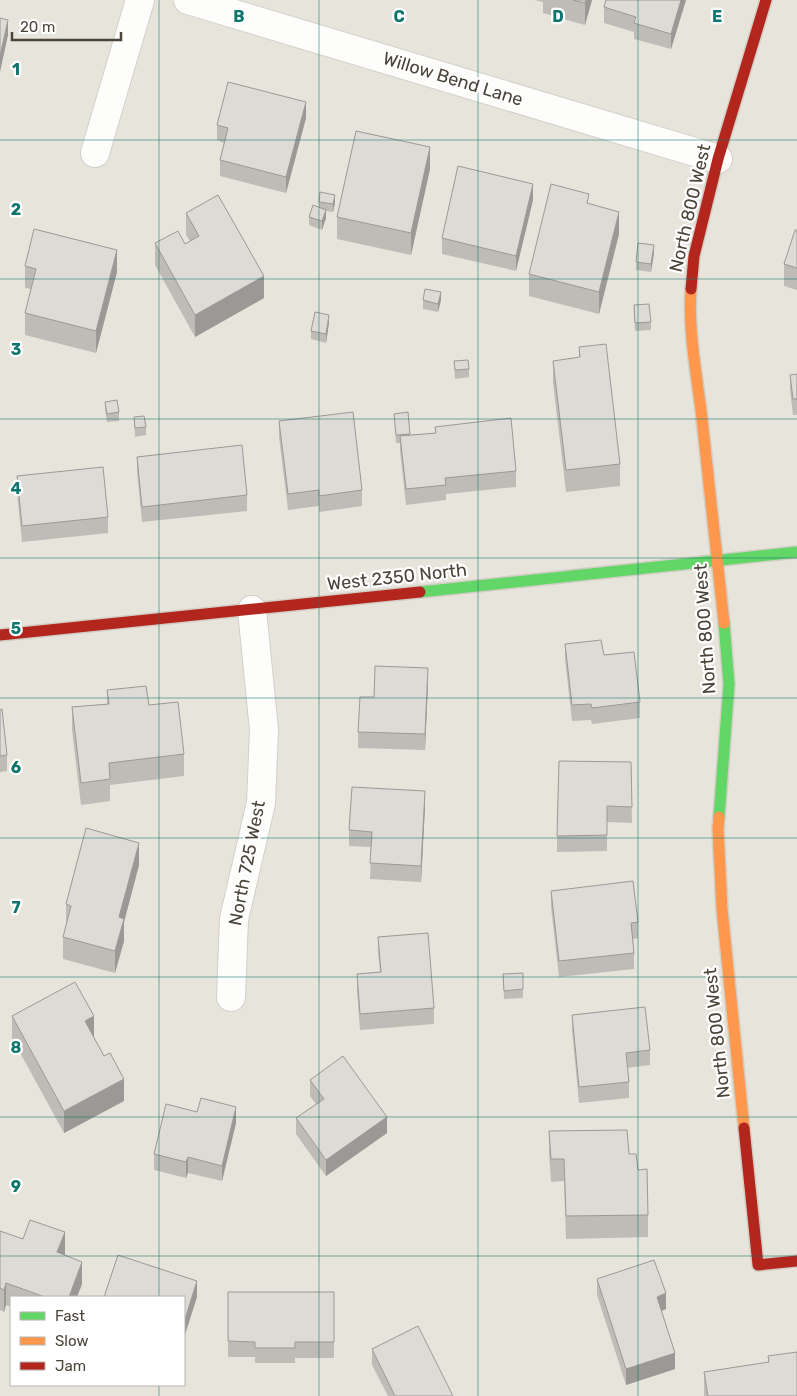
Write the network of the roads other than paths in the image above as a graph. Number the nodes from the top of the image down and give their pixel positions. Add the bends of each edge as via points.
1 (140, 0) edge
2 (188, 0) edge
3 (766, 0) edge
4 (95, 153) dead end
5 (718, 159) junction
6 (797, 552) edge
7 (718, 561) junction
8 (252, 610) junction
9 (0, 635) edge
10 (230, 997) dead end
11 (797, 1261) edge

1 - 4 street
2 - 5 street, Willow Bend Lane
3 - 5 street, North 800 West
5 - 7 street, North 800 West via 694,256 690,300
6 - 7 street, West 2350 North
7 - 8 street, West 2350 North
7 - 11 street, North 800 West via 729,684 718,829 722,909 758,1265
8 - 9 street, West 2350 North
8 - 10 street, North 725 West via 264,730 261,803 234,919

